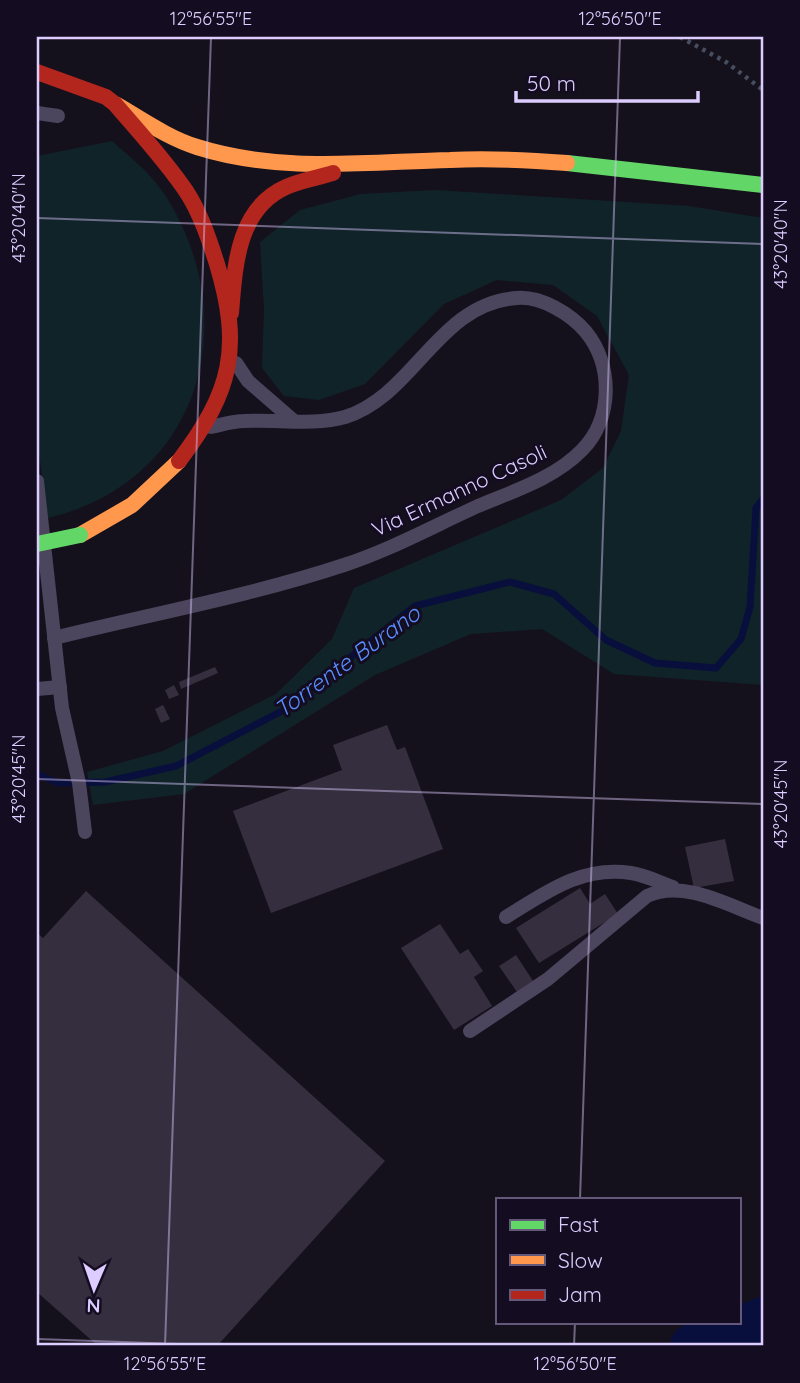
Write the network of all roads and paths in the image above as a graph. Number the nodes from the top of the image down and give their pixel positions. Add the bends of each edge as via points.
1 (680, 37) edge
2 (37, 72) edge
3 (763, 90) edge
4 (115, 104) junction
5 (37, 113) edge
6 (58, 116) dead end
7 (361, 165) junction
8 (763, 185) edge
9 (230, 326) junction
10 (231, 357) junction
11 (294, 421) junction
12 (204, 429) junction
13 (37, 481) edge
14 (37, 544) edge
15 (54, 638) junction
16 (60, 687) junction
17 (37, 689) edge
18 (85, 832) dead end
19 (677, 888) junction
20 (506, 916) dead end
21 (763, 918) edge
22 (470, 1031) dead end

1 - 3 path via 726,62
2 - 4 main road
4 - 7 main road via 200,148 257,160
4 - 9 main road via 193,202 214,251
5 - 6 lane
7 - 8 main road via 488,159
7 - 9 main road via 283,188 253,211 236,256
9 - 10 main road
10 - 11 lane via 248,381
10 - 12 main road
11 - 12 lane, Via Ermanno Casoli via 240,421
11 - 15 lane, Via Ermanno Casoli via 344,417 384,397 447,328 488,304 519,297 560,310 579,324 598,352 607,387 601,419 583,449 553,473 346,564
12 - 14 main road, bridge via 171,473 137,503 80,534
13 - 15 lane
15 - 16 lane
16 - 17 lane
16 - 18 lane
19 - 20 lane via 631,873 597,873 570,878
19 - 21 lane
19 - 22 lane via 646,896 548,979

